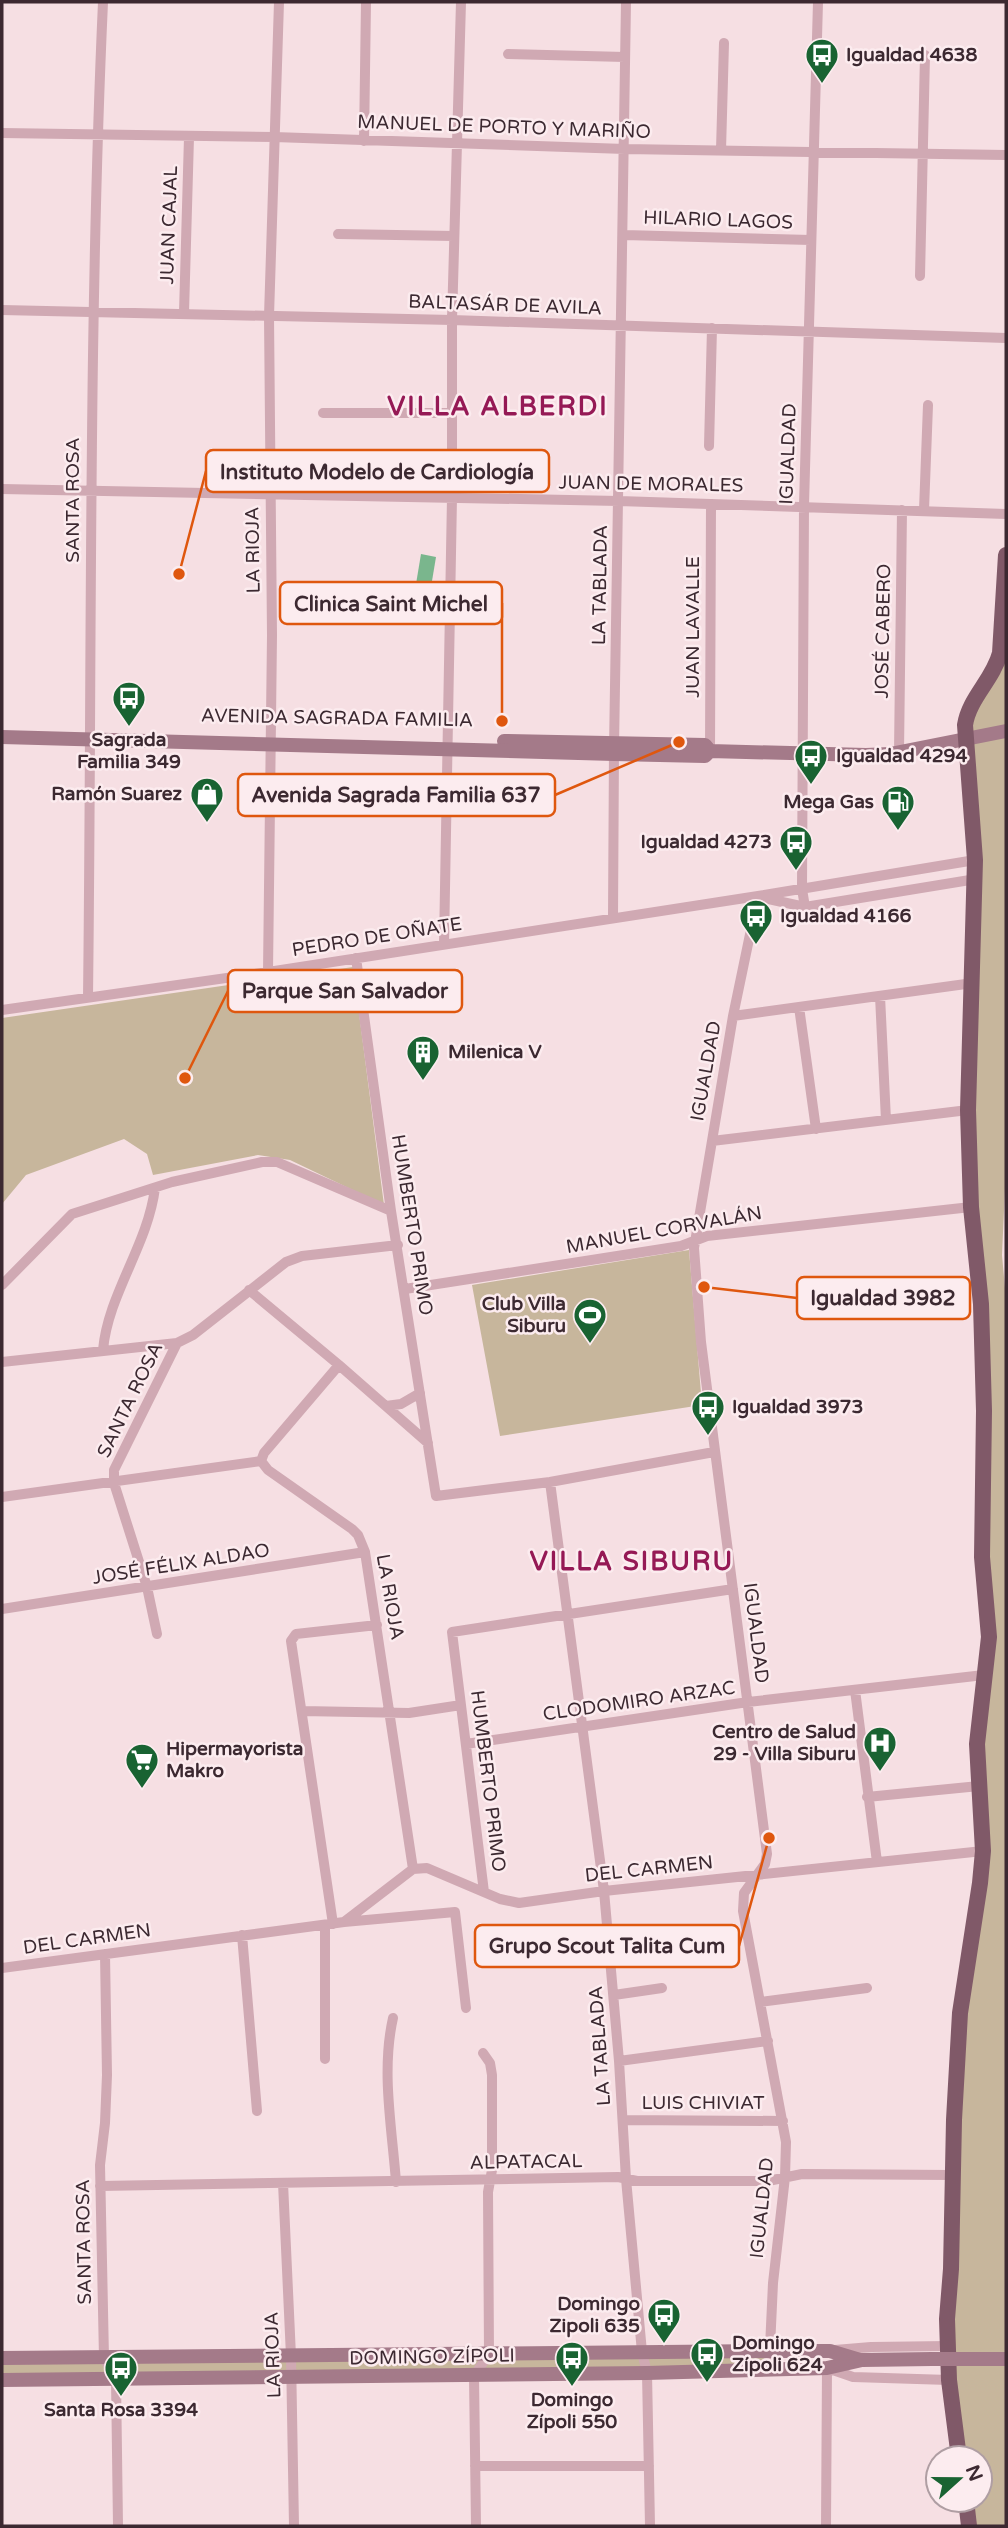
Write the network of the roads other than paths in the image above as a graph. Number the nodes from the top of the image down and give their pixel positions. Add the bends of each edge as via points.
1 (103, 2) edge
2 (279, 2) edge
3 (366, 2) edge
4 (461, 2) edge
5 (626, 2) edge
6 (818, 2) edge
7 (724, 43) dead end
8 (508, 54) dead end
9 (925, 55) dead end
10 (625, 57) junction
11 (2, 133) edge
12 (97, 135) junction
13 (189, 137) junction
14 (274, 137) junction
15 (363, 141) junction
16 (456, 143) junction
17 (625, 149) junction
18 (722, 150) junction
19 (814, 152) junction
20 (923, 154) junction
21 (1006, 155) edge
22 (338, 234) dead end
23 (624, 235) junction
24 (454, 236) junction
25 (811, 240) junction
26 (920, 276) dead end
27 (2, 310) edge
28 (93, 311) junction
29 (184, 313) junction
30 (269, 316) junction
31 (452, 320) junction
32 (622, 326) junction
33 (712, 328) junction
34 (809, 331) junction
35 (1006, 338) edge
36 (928, 405) dead end
37 (451, 412) junction
38 (323, 413) dead end
39 (709, 446) dead end
40 (2, 489) edge
41 (90, 492) junction
42 (270, 493) junction
43 (452, 497) junction
44 (619, 501) junction
45 (711, 504) junction
46 (804, 505) junction
47 (902, 510) junction
48 (925, 510) junction
49 (1006, 514) edge
50 (1006, 555) edge
51 (1006, 731) edge
52 (2, 735) edge
53 (91, 737) junction
54 (966, 738) junction
55 (270, 740) junction
56 (447, 744) junction
57 (614, 749) junction
58 (710, 751) junction
59 (899, 752) junction
60 (804, 754) junction
61 (975, 860) junction
62 (976, 879) junction
63 (802, 888) junction
64 (758, 896) junction
65 (804, 907) junction
66 (613, 918) junction
67 (444, 944) junction
68 (356, 958) junction
69 (268, 972) junction
70 (972, 983) junction
71 (880, 996) junction
72 (88, 998) junction
73 (799, 1007) junction
74 (2, 1010) edge
75 (733, 1016) junction
76 (968, 1110) junction
77 (886, 1121) junction
78 (816, 1129) junction
79 (712, 1141) junction
80 (155, 1188) junction
81 (971, 1207) junction
82 (391, 1211) junction
83 (694, 1241) junction
84 (398, 1245) junction
85 (2, 1285) edge
86 (405, 1289) junction
87 (249, 1290) junction
88 (177, 1343) junction
89 (103, 1350) junction
90 (2, 1362) edge
91 (339, 1365) junction
92 (420, 1393) junction
93 (386, 1406) junction
94 (428, 1443) junction
95 (714, 1452) junction
96 (261, 1461) junction
97 (550, 1482) junction
98 (114, 1483) junction
99 (2, 1497) edge
100 (365, 1552) junction
101 (147, 1587) junction
102 (733, 1589) junction
103 (2, 1609) edge
104 (568, 1615) junction
105 (377, 1625) junction
106 (157, 1634) dead end
107 (984, 1675) junction
108 (855, 1690) junction
109 (748, 1702) junction
110 (461, 1705) junction
111 (302, 1711) junction
112 (390, 1714) junction
113 (583, 1727) junction
114 (466, 1744) junction
115 (979, 1786) junction
116 (867, 1797) junction
117 (983, 1852) junction
118 (877, 1862) junction
119 (413, 1869) junction
120 (756, 1875) junction
121 (604, 1891) junction
122 (484, 1892) junction
123 (334, 1923) junction
124 (242, 1936) junction
125 (105, 1954) junction
126 (2, 1968) edge
127 (662, 1988) dead end
128 (867, 1989) dead end
129 (614, 1995) junction
130 (760, 2001) junction
131 (466, 2008) dead end
132 (393, 2018) dead end
133 (768, 2040) junction
134 (483, 2053) dead end
135 (325, 2059) dead end
136 (619, 2061) junction
137 (257, 2111) dead end
138 (623, 2120) junction
139 (783, 2121) junction
140 (953, 2175) junction
141 (785, 2177) junction
142 (626, 2179) junction
143 (490, 2180) junction
144 (396, 2182) junction
145 (283, 2183) junction
146 (100, 2186) junction
147 (948, 2346) junction
148 (771, 2350) junction
149 (830, 2351) junction
150 (642, 2352) junction
151 (489, 2354) junction
152 (291, 2356) junction
153 (2, 2358) edge
154 (104, 2358) junction
155 (1006, 2359) edge
156 (862, 2360) junction
157 (827, 2368) junction
158 (769, 2369) junction
159 (647, 2372) junction
160 (474, 2376) junction
161 (292, 2378) junction
162 (116, 2379) junction
163 (2, 2380) edge
164 (949, 2380) junction
165 (958, 2444) edge
166 (475, 2466) junction
167 (649, 2466) junction
168 (118, 2526) edge
169 (294, 2526) edge
170 (476, 2526) edge
171 (650, 2526) edge
172 (827, 2526) edge

1 - 12 street, SANTA ROSA
2 - 14 street, LA RIOJA
3 - 15 street
4 - 16 street
5 - 10 street, LA TABLADA
6 - 19 street, IGUALDAD
7 - 18 street
8 - 10 street
9 - 20 street
10 - 17 street, LA TABLADA
11 - 12 street, MANUEL DE PORTO Y MARIÑO
12 - 13 street, MANUEL DE PORTO Y MARIÑO
12 - 28 street, SANTA ROSA
13 - 14 street, MANUEL DE PORTO Y MARIÑO
13 - 29 street, JUAN CAJAL
14 - 15 street, MANUEL DE PORTO Y MARIÑO
14 - 30 street, LA RIOJA
15 - 16 street, MANUEL DE PORTO Y MARIÑO
16 - 17 street, MANUEL DE PORTO Y MARIÑO
16 - 24 street
17 - 18 street, MANUEL DE PORTO Y MARIÑO
17 - 23 street, LA TABLADA
18 - 19 street, MANUEL DE PORTO Y MARIÑO
19 - 20 street, MANUEL DE PORTO Y MARIÑO
19 - 25 street, IGUALDAD
20 - 21 street, MANUEL DE PORTO Y MARIÑO
20 - 26 street
22 - 24 street
23 - 25 street, HILARIO LAGOS
23 - 32 street, LA TABLADA
24 - 31 street
25 - 34 street, IGUALDAD
27 - 28 street, BALTASÁR DE AVILA
28 - 29 street, BALTASÁR DE AVILA
28 - 41 street, SANTA ROSA
29 - 30 street, BALTASÁR DE AVILA
30 - 31 street, BALTASÁR DE AVILA
30 - 42 street, LA RIOJA
31 - 32 street, BALTASÁR DE AVILA
31 - 37 street
32 - 33 street, BALTASÁR DE AVILA
32 - 44 street, LA TABLADA
33 - 34 street, BALTASÁR DE AVILA
33 - 39 street
34 - 35 street, BALTASÁR DE AVILA
34 - 46 street, IGUALDAD
36 - 48 street
37 - 38 street
37 - 43 street
40 - 41 street, JUAN DE MORALES
41 - 42 street, JUAN DE MORALES
41 - 53 street, SANTA ROSA
42 - 43 street, JUAN DE MORALES
42 - 55 street, LA RIOJA
43 - 44 street, JUAN DE MORALES
43 - 56 street
44 - 45 street, JUAN DE MORALES
44 - 57 street, LA TABLADA
45 - 46 street, JUAN DE MORALES
45 - 58 street, JUAN LAVALLE
46 - 47 street, JUAN DE MORALES
46 - 60 street, IGUALDAD
47 - 48 street, JUAN DE MORALES
47 - 59 street, JOSÉ CABERO
48 - 49 street, JUAN DE MORALES
50 - 54 main road via 1000,653 970,708
51 - 54 main road, AVENIDA SAGRADA FAMILIA
52 - 53 main road, AVENIDA SAGRADA FAMILIA
53 - 55 main road, AVENIDA SAGRADA FAMILIA
53 - 72 street, SANTA ROSA
54 - 59 main road, AVENIDA SAGRADA FAMILIA
54 - 61 main road
55 - 56 main road, AVENIDA SAGRADA FAMILIA
55 - 69 street, LA RIOJA
56 - 57 main road, AVENIDA SAGRADA FAMILIA
56 - 67 street
57 - 58 main road, AVENIDA SAGRADA FAMILIA via 705,756
57 - 66 street, LA TABLADA
58 - 60 main road, AVENIDA SAGRADA FAMILIA
59 - 60 main road, AVENIDA SAGRADA FAMILIA
60 - 63 street, IGUALDAD
61 - 62 main road
61 - 63 street, PEDRO DE OÑATE
62 - 65 street, PEDRO DE OÑATE
62 - 70 main road
63 - 64 street, PEDRO DE OÑATE
63 - 65 street, IGUALDAD
64 - 65 street, PEDRO DE OÑATE
64 - 66 street, PEDRO DE OÑATE
64 - 75 street, IGUALDAD
66 - 67 street, PEDRO DE OÑATE
67 - 68 street, PEDRO DE OÑATE
68 - 69 street, PEDRO DE OÑATE
68 - 82 street, HUMBERTO PRIMO
69 - 72 street, PEDRO DE OÑATE
70 - 71 street
70 - 76 main road
71 - 73 street
71 - 77 street
72 - 74 street, PEDRO DE OÑATE
73 - 75 street
73 - 78 street
75 - 79 street, IGUALDAD
76 - 77 street
76 - 81 main road
77 - 78 street
78 - 79 street
79 - 83 street, IGUALDAD
80 - 82 street via 271,1161
80 - 85 street via 67,1216
80 - 89 street via 106,1329
81 - 83 street, MANUEL CORVALÁN
81 - 107 main road via 981,1304 984,1411 982,1557 989,1637
82 - 84 street, HUMBERTO PRIMO
83 - 86 street, MANUEL CORVALÁN
83 - 95 street, IGUALDAD
84 - 86 street, HUMBERTO PRIMO
84 - 87 street via 295,1258
86 - 92 street, HUMBERTO PRIMO
87 - 88 street
87 - 91 street
88 - 89 street
88 - 98 street, SANTA ROSA via 116,1463
89 - 90 street
91 - 93 street
91 - 96 street
92 - 93 street
92 - 94 street, HUMBERTO PRIMO
93 - 94 street
94 - 97 street, HUMBERTO PRIMO via 436,1496
95 - 97 street
95 - 102 street, IGUALDAD
96 - 98 street
96 - 100 street, LA RIOJA via 352,1529
97 - 104 street, LA TABLADA
98 - 99 street
98 - 101 street, SANTA ROSA
100 - 101 street, JOSÉ FÉLIX ALDAO
100 - 105 street, LA RIOJA
101 - 103 street, JOSÉ FÉLIX ALDAO
101 - 106 street, SANTA ROSA
102 - 104 street
102 - 109 street, IGUALDAD
104 - 110 street, HUMBERTO PRIMO via 452,1632
104 - 113 street, LA TABLADA
105 - 111 street via 296,1634 291,1641
105 - 112 street, LA RIOJA
107 - 108 street, CLODOMIRO ARZAC
107 - 115 main road
108 - 109 street, CLODOMIRO ARZAC
108 - 116 street
109 - 113 street, CLODOMIRO ARZAC
109 - 120 street, IGUALDAD via 767,1854
110 - 112 street
110 - 114 street, HUMBERTO PRIMO
111 - 112 street
111 - 123 street
112 - 119 street, LA RIOJA
113 - 114 street, CLODOMIRO ARZAC
113 - 121 street, LA TABLADA
114 - 122 street, HUMBERTO PRIMO
115 - 116 street
115 - 117 main road
116 - 118 street
117 - 118 street, DEL CARMEN
117 - 140 main road via 960,2013
118 - 120 street, DEL CARMEN
119 - 122 street, DEL CARMEN via 427,1868
119 - 123 street, DEL CARMEN
120 - 121 street, DEL CARMEN
120 - 130 street, IGUALDAD via 744,1893 743,1911
121 - 122 street, DEL CARMEN via 519,1903
121 - 129 street, LA TABLADA
123 - 124 street, DEL CARMEN
123 - 131 street, DEL CARMEN via 455,1912
123 - 135 street
124 - 125 street, DEL CARMEN
124 - 137 street
125 - 126 street, DEL CARMEN
125 - 146 street, SANTA ROSA via 107,2075
127 - 129 street
128 - 130 street
129 - 136 street, LA TABLADA
130 - 133 street, IGUALDAD
132 - 144 street via 387,2062
133 - 136 street
133 - 139 street, IGUALDAD
134 - 143 street via 492,2076
136 - 138 street, LA TABLADA
138 - 139 street, LUIS CHIVIAT
138 - 142 street, LA TABLADA
139 - 141 street, IGUALDAD
140 - 141 street, ALPATACAL
140 - 147 main road
141 - 142 street, ALPATACAL via 755,2181
141 - 148 street, IGUALDAD via 775,2257
142 - 143 street, ALPATACAL
142 - 150 street, LA TABLADA
143 - 144 street, ALPATACAL
143 - 151 street
144 - 145 street, ALPATACAL
145 - 146 street, ALPATACAL
145 - 152 street, LA RIOJA
146 - 154 street, SANTA ROSA
147 - 149 street, DOMINGO ZÍPOLI
147 - 164 main road
148 - 149 main road, DOMINGO ZÍPOLI
148 - 150 main road, DOMINGO ZÍPOLI
148 - 158 street, IGUALDAD
149 - 156 main road, DOMINGO ZÍPOLI
150 - 151 main road, DOMINGO ZÍPOLI
150 - 159 street, LA TABLADA
151 - 152 main road, DOMINGO ZÍPOLI
151 - 160 street
152 - 154 main road, DOMINGO ZÍPOLI
152 - 161 street, LA RIOJA
153 - 154 main road, DOMINGO ZÍPOLI
154 - 162 street, SANTA ROSA
155 - 156 main road, DOMINGO ZÍPOLI, bridge
156 - 157 main road, DOMINGO ZÍPOLI
157 - 158 main road, DOMINGO ZÍPOLI
157 - 164 street via 853,2376
157 - 172 street
158 - 159 main road, DOMINGO ZÍPOLI
159 - 160 main road, DOMINGO ZÍPOLI
159 - 167 street, LA TABLADA
160 - 161 main road, DOMINGO ZÍPOLI
160 - 166 street
161 - 162 main road, DOMINGO ZÍPOLI
161 - 169 street, LA RIOJA
162 - 163 main road, DOMINGO ZÍPOLI
162 - 168 street, SANTA ROSA
164 - 165 main road
166 - 167 street
166 - 170 street
167 - 171 street, LA TABLADA

